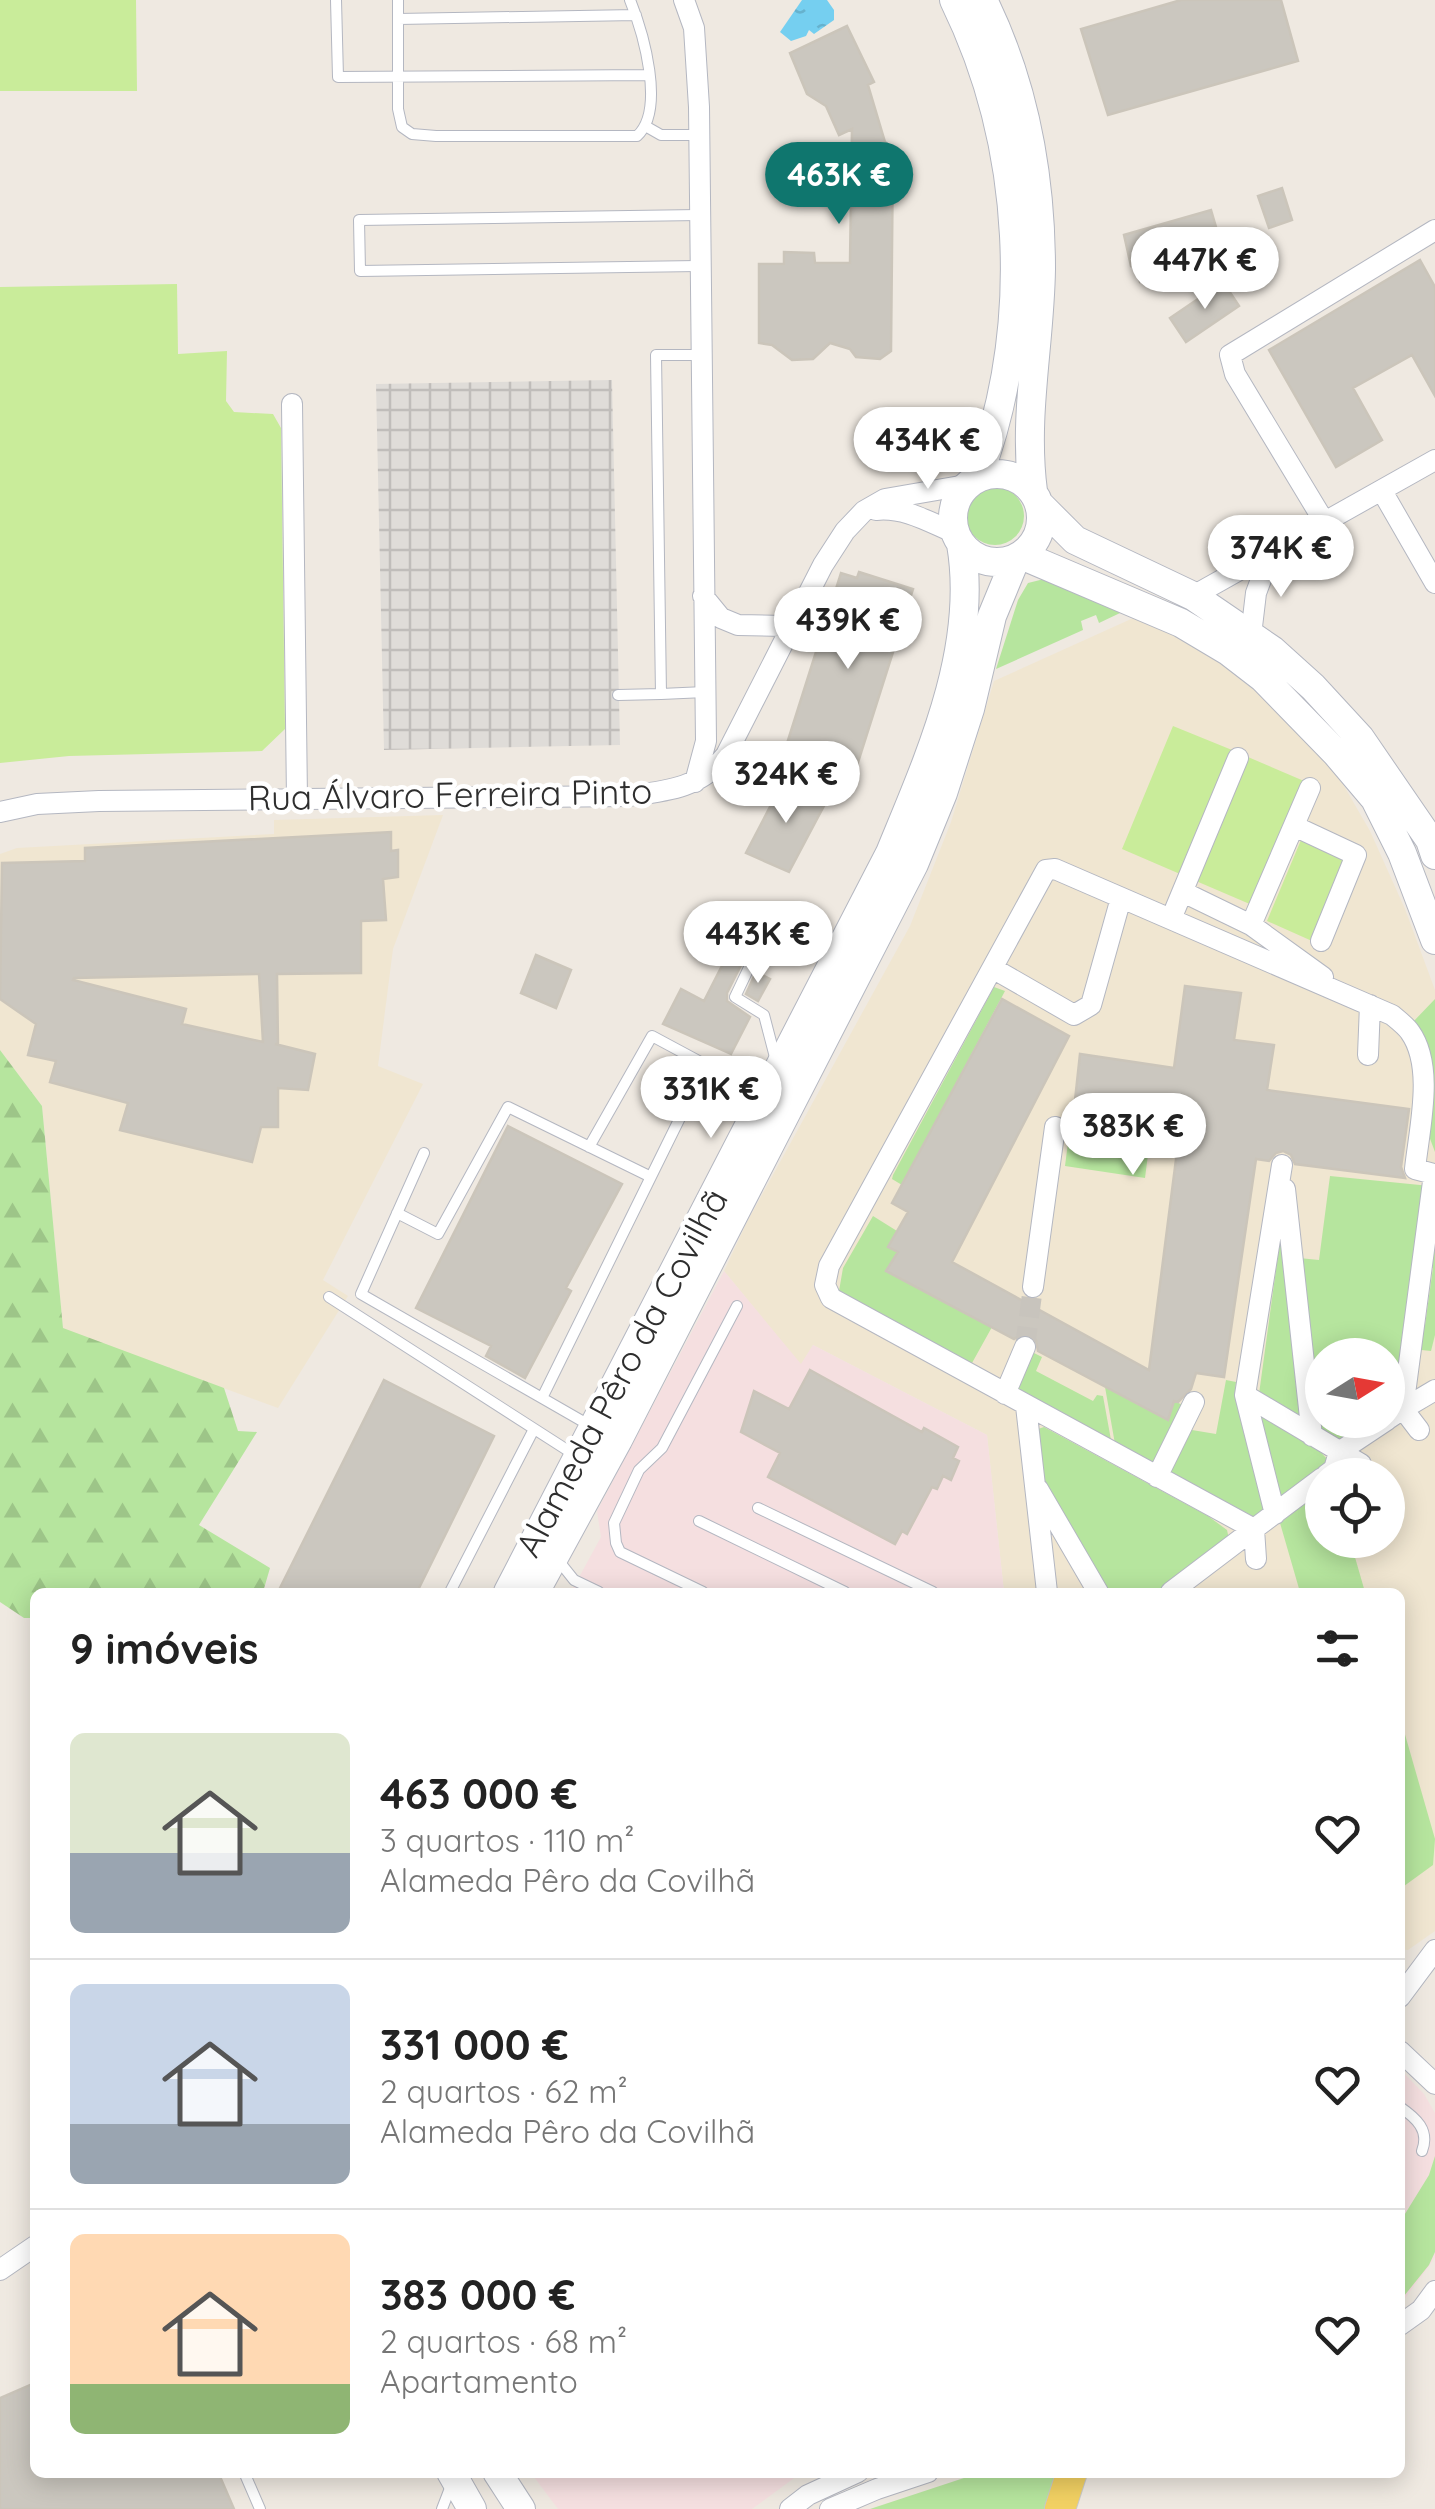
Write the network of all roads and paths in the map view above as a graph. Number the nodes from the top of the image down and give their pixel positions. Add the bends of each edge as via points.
1 (336, 0) edge
2 (398, 0) edge
3 (630, 0) edge
4 (684, 0) edge
5 (954, 0) edge
6 (983, 0) edge
7 (636, 15) junction
8 (398, 19) junction
9 (648, 75) junction
10 (398, 77) junction
11 (647, 126) junction
12 (699, 135) junction
13 (698, 215) junction
14 (1435, 230) edge
15 (698, 266) junction
16 (699, 355) junction
17 (292, 404) dead end
18 (1435, 460) edge
19 (972, 481) junction
20 (1382, 491) junction
21 (1036, 498) junction
22 (864, 512) junction
23 (1325, 523) junction
24 (958, 538) junction
25 (1270, 554) junction
26 (1018, 557) junction
27 (1435, 583) edge
28 (704, 596) junction
29 (1193, 596) junction
30 (798, 616) junction
31 (1252, 636) junction
32 (705, 692) junction
33 (661, 694) junction
34 (618, 695) dead end
35 (1238, 758) dead end
36 (696, 782) junction
37 (1310, 788) dead end
38 (297, 799) junction
39 (0, 812) edge
40 (1294, 826) junction
41 (1435, 854) edge
42 (1182, 892) junction
43 (1121, 898) junction
44 (1171, 919) junction
45 (1252, 925) junction
46 (1435, 940) edge
47 (1321, 941) dead end
48 (844, 946) junction
49 (994, 969) junction
50 (1348, 996) junction
51 (1370, 1005) junction
52 (1368, 1055) dead end
53 (706, 1065) junction
54 (778, 1072) junction
55 (753, 1121) junction
56 (1055, 1127) dead end
57 (589, 1146) junction
58 (424, 1152) dead end
59 (650, 1176) junction
60 (397, 1213) junction
61 (1033, 1287) tunnel mouth
62 (329, 1297) dead end
63 (737, 1306) dead end
64 (1405, 1341) edge
65 (1025, 1347) tunnel mouth
66 (1305, 1373) edge
67 (1435, 1390) edge
68 (1005, 1394) junction
69 (1245, 1396) junction
70 (542, 1398) junction
71 (1194, 1402) dead end
72 (1026, 1406) junction
73 (1405, 1408) edge
74 (1405, 1423) edge
75 (595, 1428) junction
76 (534, 1429) junction
77 (1419, 1430) dead end
78 (1305, 1432) edge
79 (1315, 1438) edge
80 (1360, 1438) edge
81 (1339, 1452) junction
82 (579, 1458) junction
83 (1337, 1458) edge
84 (1350, 1458) edge
85 (1157, 1478) junction
86 (1034, 1483) junction
87 (1305, 1491) edge
88 (758, 1508) dead end
89 (1275, 1514) junction
90 (698, 1521) dead end
91 (1254, 1529) junction
92 (556, 1552) junction
93 (1256, 1559) dead end
94 (452, 1588) edge
95 (510, 1588) edge
96 (537, 1588) edge
97 (591, 1588) edge
98 (695, 1588) edge
99 (837, 1588) edge
100 (924, 1588) edge
101 (1047, 1588) edge
102 (1096, 1588) edge
103 (1176, 1588) edge
104 (1435, 1950) edge
105 (1405, 1990) edge
106 (1405, 2055) edge
107 (1435, 2084) edge
108 (1405, 2112) edge
109 (1422, 2151) dead end
110 (30, 2249) edge
111 (0, 2270) edge
112 (1435, 2292) edge
113 (1405, 2321) edge
114 (247, 2478) edge
115 (451, 2478) edge
116 (454, 2478) edge
117 (501, 2478) edge
118 (846, 2478) edge
119 (910, 2478) edge
120 (1070, 2478) edge
121 (260, 2509) edge
122 (442, 2509) edge
123 (472, 2509) edge
124 (521, 2509) edge
125 (790, 2509) edge
126 (830, 2509) edge
127 (1060, 2509) edge

1 - 10 lane via 338,78
2 - 8 lane
3 - 7 lane
4 - 12 street via 694,28
5 - 19 main road via 999,121 1015,270 992,437
6 - 21 main road via 1009,60 1033,162 1041,270 1028,438
7 - 8 lane
7 - 9 lane
8 - 10 lane
9 - 10 lane
9 - 11 lane
10 - 11 lane via 402,127 412,134 636,136
11 - 12 lane via 661,135
12 - 13 street
13 - 15 street
13 - 15 lane via 359,220 360,271
14 - 23 street via 1230,355
15 - 16 street
16 - 28 street
16 - 33 lane via 656,355
17 - 38 street
18 - 20 street
19 - 21 main road via 1008,474
19 - 22 street, Rua Álvaro Ferreira Pinto via 884,499
19 - 24 main road via 954,507
20 - 23 street
20 - 27 street
21 - 26 main road via 1039,533
21 - 29 main road via 1075,540
22 - 24 street via 908,512
22 - 30 street, Rua Álvaro Ferreira Pinto via 823,565
23 - 25 street
24 - 26 main road via 986,561
24 - 48 main road, Alameda Pêro da Covilhã via 965,608 954,672 890,854
25 - 29 street
25 - 31 street via 1256,593
26 - 46 main road via 1181,623 1262,678 1374,799
26 - 92 main road, Alameda Pêro da Covilhã via 992,616 943,793 889,915
28 - 30 street via 721,618 738,625 784,626
28 - 32 street
29 - 31 main road
30 - 36 street, Rua Álvaro Ferreira Pinto via 726,755
31 - 41 main road via 1360,738
32 - 33 lane
32 - 36 street via 706,741
33 - 34 lane
35 - 42 street
36 - 38 street, Rua Álvaro Ferreira Pinto via 628,796
37 - 40 street
38 - 39 street, Rua Álvaro Ferreira Pinto via 37,804
40 - 45 street
40 - 47 street via 1356,856
42 - 44 street
42 - 45 street
43 - 44 street
43 - 49 street via 1056,868 1046,870
43 - 49 street via 1090,1006 1074,1016
44 - 50 street
45 - 50 street
48 - 54 main road, Alameda Pêro da Covilhã
48 - 54 lane via 789,957 756,955 735,997 764,1015
49 - 68 street via 824,1284 832,1298
50 - 51 street
51 - 52 street
51 - 64 street via 1412,1034 1421,1056 1415,1168 1434,1174
53 - 55 lane
53 - 57 lane via 652,1036
53 - 59 lane
54 - 55 main road, Alameda Pêro da Covilhã
55 - 75 main road, Alameda Pêro da Covilhã
56 - 61 street
57 - 59 lane
57 - 60 lane via 508,1107 438,1234
58 - 60 lane
59 - 70 lane
60 - 70 lane via 361,1294
62 - 76 lane
63 - 98 lane via 662,1448 638,1470 614,1523 620,1552
65 - 68 street
66 - 69 street via 1282,1165
67 - 73 street
68 - 72 street
69 - 78 street
69 - 89 street
70 - 75 lane
71 - 85 street
72 - 85 street
72 - 86 street
74 - 77 street
75 - 82 main road, Alameda Pêro da Covilhã
76 - 82 lane
76 - 94 lane
79 - 81 street
80 - 81 street
81 - 83 street
81 - 84 street
82 - 95 main road, Alameda Pêro da Covilhã
85 - 91 street
86 - 101 street
86 - 102 street
87 - 89 street
88 - 100 lane
89 - 91 street
90 - 99 lane
91 - 93 street
91 - 103 street
92 - 96 main road, Alameda Pêro da Covilhã
92 - 97 lane via 565,1572
104 - 105 street
106 - 107 street
108 - 109 lane via 1423,2128
110 - 111 street
112 - 113 street
114 - 121 lane
115 - 122 lane
116 - 123 main road
117 - 124 main road
118 - 125 street
119 - 126 street
120 - 127 main road

